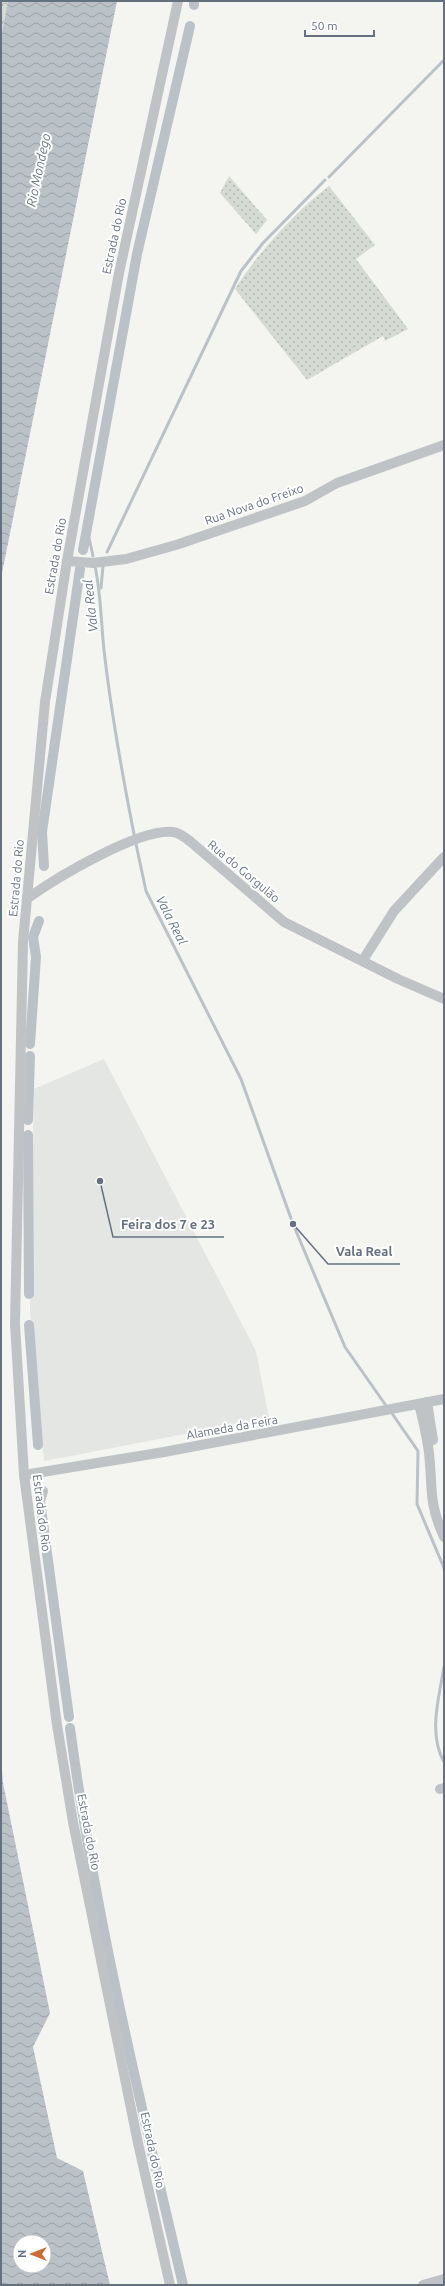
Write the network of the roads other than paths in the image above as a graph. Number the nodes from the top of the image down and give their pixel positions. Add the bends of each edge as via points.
1 (178, 1) edge
2 (444, 445) edge
3 (67, 560) junction
4 (444, 857) edge
5 (28, 898) junction
6 (363, 960) junction
7 (444, 999) edge
8 (444, 1399) edge
9 (423, 1403) junction
10 (24, 1475) junction
11 (444, 1522) edge
12 (444, 1537) edge
13 (444, 2279) edge
14 (170, 2285) edge
15 (423, 2285) edge

1 - 3 street, Estrada do Rio via 119,273
2 - 3 street, Rua Nova do Freixo via 337,483 305,501 176,545 126,559 93,562
3 - 5 street, Estrada do Rio via 45,702
4 - 6 street via 394,911
5 - 6 street, Rua do Gorgulão via 83,864 130,841 172,832 191,842 284,922
5 - 10 street, Estrada do Rio via 23,942 15,1324
6 - 7 street, Rua do Gorgulão
8 - 9 street, Alameda da Feira
9 - 10 street, Alameda da Feira via 164,1452
9 - 11 street via 436,1453 438,1506
9 - 12 street via 432,1504
10 - 14 street, Estrada do Rio via 57,1725 73,1822 138,2143
13 - 15 street

